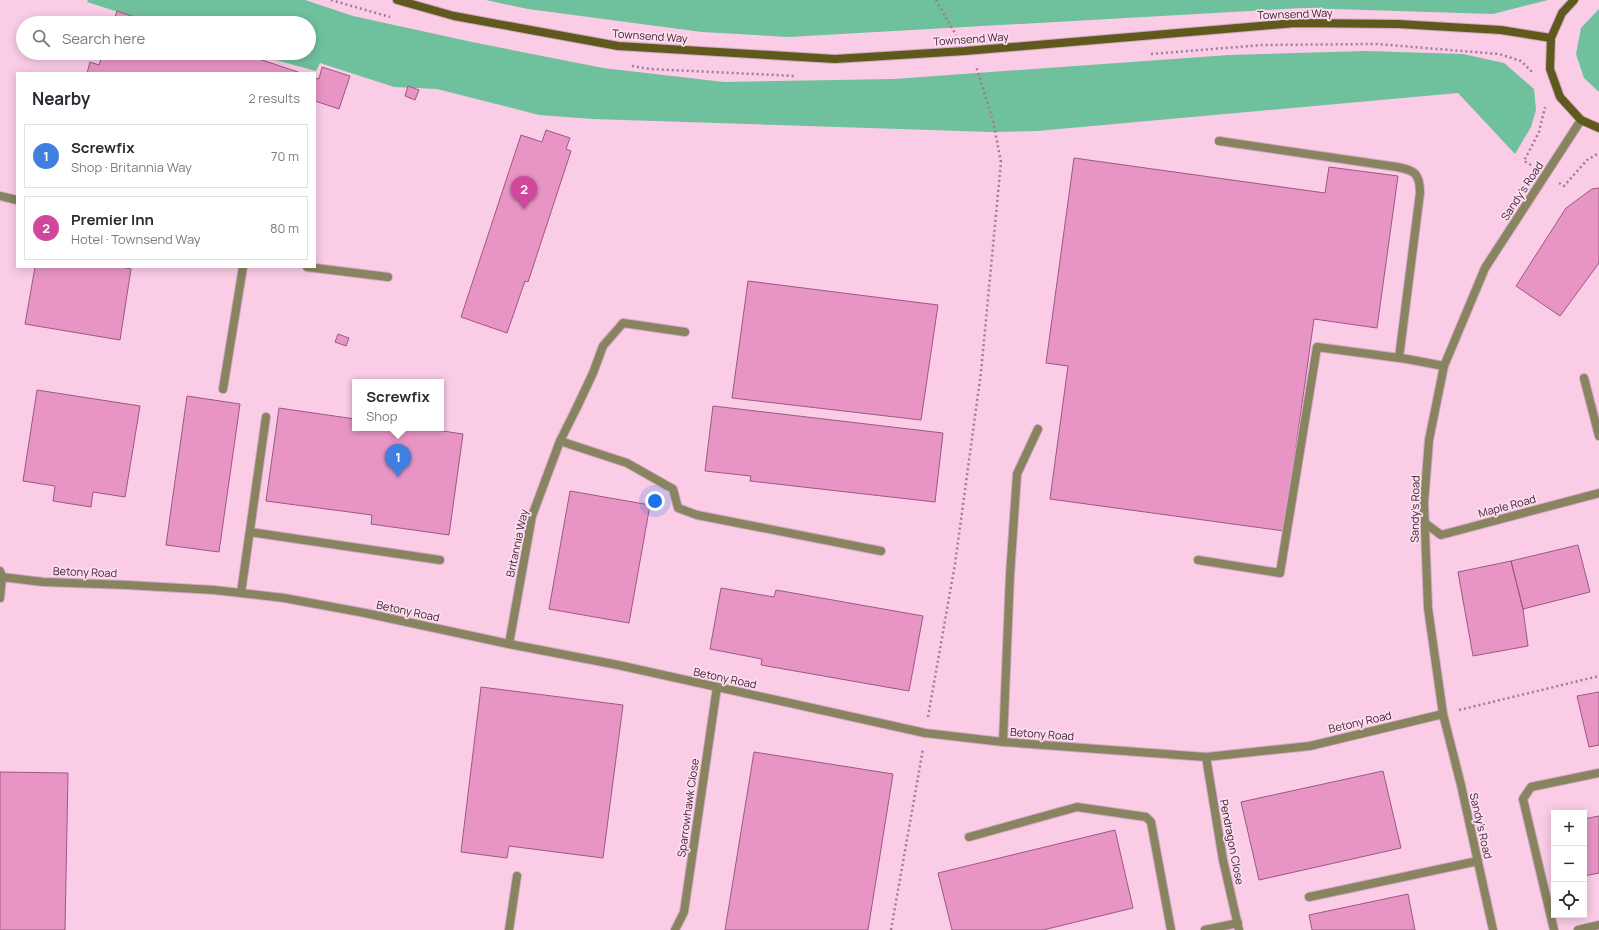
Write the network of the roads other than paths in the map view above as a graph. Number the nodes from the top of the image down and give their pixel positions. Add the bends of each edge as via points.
1 (397, 0) edge
2 (1574, 0) edge
3 (1551, 38) junction
4 (1581, 120) junction
5 (1599, 128) edge
6 (1219, 141) dead end
7 (0, 196) edge
8 (16, 200) edge
9 (243, 268) edge
10 (315, 268) edge
11 (388, 277) dead end
12 (684, 332) dead end
13 (1399, 358) junction
14 (1444, 366) junction
15 (1584, 378) dead end
16 (223, 389) dead end
17 (266, 417) dead end
18 (1038, 430) dead end
19 (1599, 436) edge
20 (560, 441) junction
21 (1599, 493) edge
22 (1424, 523) junction
23 (250, 532) junction
24 (881, 551) dead end
25 (440, 560) dead end
26 (1198, 560) dead end
27 (1, 574) edge
28 (241, 593) junction
29 (0, 598) edge
30 (509, 644) junction
31 (717, 687) junction
32 (1443, 714) junction
33 (1003, 742) junction
34 (1206, 757) junction
35 (1599, 773) edge
36 (968, 837) dead end
37 (1478, 861) junction
38 (517, 876) dead end
39 (1309, 897) dead end
40 (1599, 926) edge
41 (1238, 927) edge
42 (509, 930) edge
43 (675, 930) edge
44 (1171, 930) edge
45 (1205, 930) edge
46 (1493, 930) edge
47 (1554, 930) edge
48 (1578, 930) edge

1 - 3 main road, Townsend Way via 454,16 618,46 835,59 965,51 1295,23 1398,24 1493,30
2 - 3 main road via 1562,13
3 - 4 main road via 1550,69 1560,98
4 - 5 main road
4 - 14 street, Sandy's Road via 1485,268
6 - 13 street via 1396,167 1414,172 1420,184 1420,193
7 - 8 street
9 - 16 street
10 - 11 street
12 - 20 street, Britannia Way via 622,323 603,346 594,372
13 - 14 street
13 - 26 street via 1317,347 1280,573
14 - 22 street, Sandy's Road via 1429,440
15 - 19 street
17 - 23 street
18 - 33 street via 1017,474
20 - 24 street via 628,463 672,489 678,508 697,515
20 - 30 street, Britannia Way via 532,516
21 - 22 street, Maple Road via 1441,536
22 - 32 street, Sandy's Road via 1428,608
23 - 25 street
23 - 28 street
27 - 28 street, Betony Road via 43,582
27 - 29 street
28 - 30 street, Betony Road via 365,613
30 - 31 street, Betony Road
31 - 33 street, Betony Road via 926,733
31 - 43 street, Sparrowhawk Close via 684,912
32 - 34 street, Betony Road via 1310,746
32 - 37 street, Sandy's Road
33 - 34 street, Betony Road
34 - 41 street, Pendragon Close via 1223,860
35 - 47 street via 1531,787 1523,800
36 - 44 street via 1077,808 1146,818 1151,822
37 - 39 street
37 - 46 street, Sandy's Road
38 - 42 street
40 - 48 street
41 - 45 street

